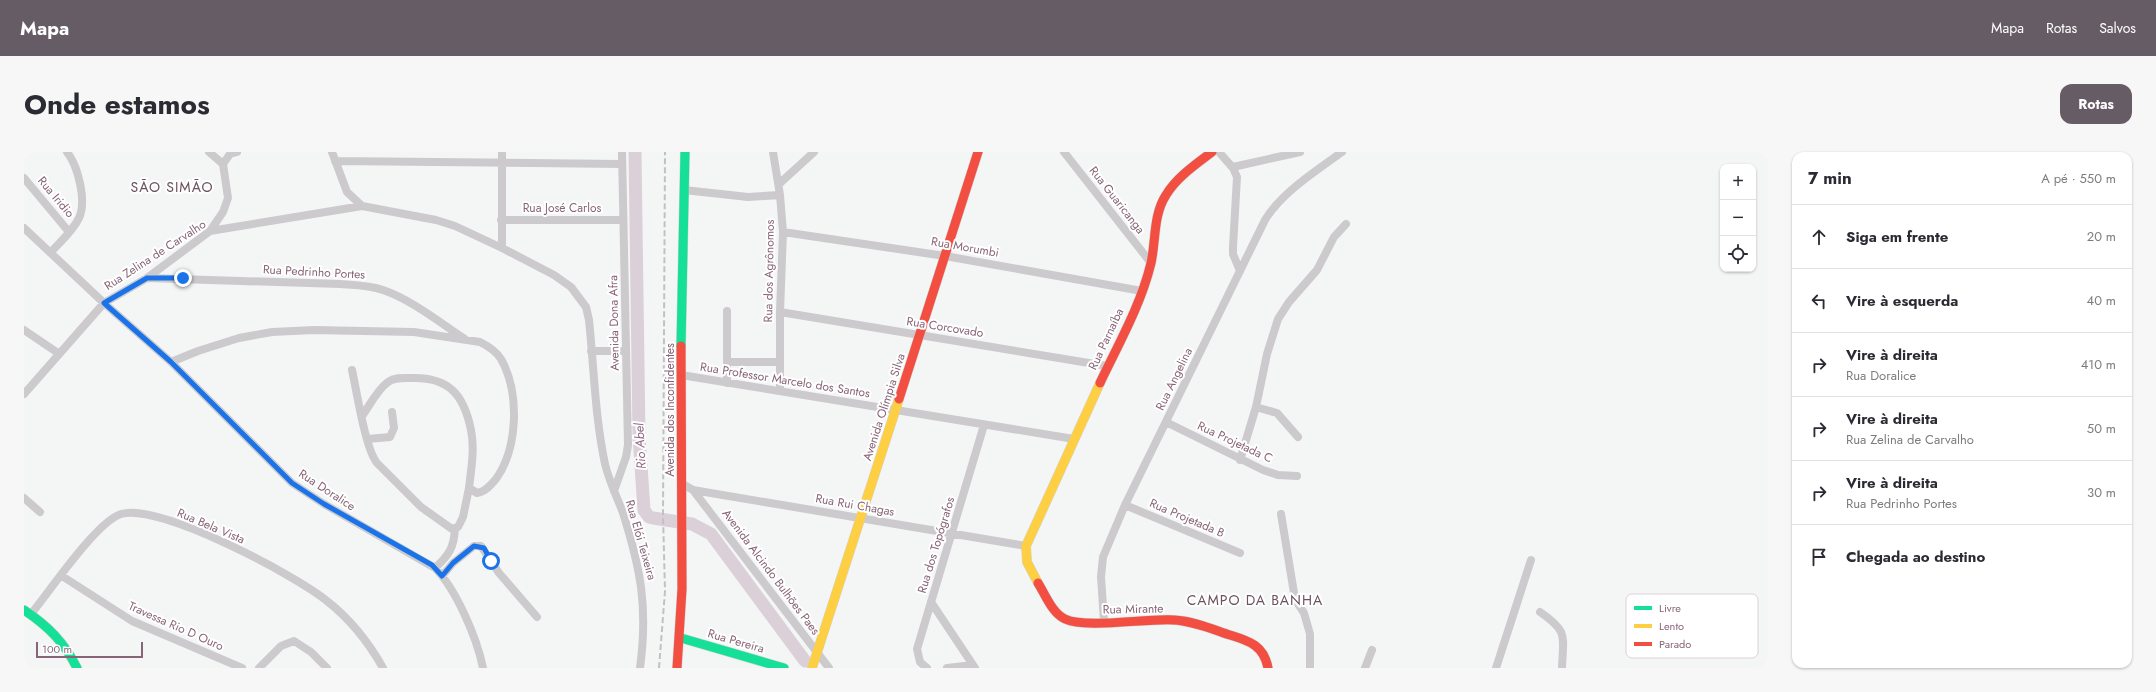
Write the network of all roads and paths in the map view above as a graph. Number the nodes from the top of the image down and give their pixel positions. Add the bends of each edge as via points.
1 (67, 152) edge
2 (208, 152) edge
3 (235, 152) edge
4 (332, 152) edge
5 (502, 152) edge
6 (622, 152) edge
7 (685, 152) edge
8 (773, 152) edge
9 (814, 152) edge
10 (978, 152) edge
11 (1064, 152) edge
12 (1212, 152) edge
13 (1219, 152) edge
14 (1300, 152) edge
15 (1342, 152) edge
16 (335, 161) junction
17 (223, 164) junction
18 (502, 164) junction
19 (622, 164) junction
20 (1233, 167) junction
21 (24, 178) edge
22 (779, 184) junction
23 (684, 190) junction
24 (780, 195) junction
25 (362, 206) junction
26 (502, 220) junction
27 (623, 220) junction
28 (1346, 224) dead end
29 (24, 228) edge
30 (210, 231) junction
31 (69, 232) junction
32 (783, 232) junction
33 (502, 248) junction
34 (51, 252) junction
35 (945, 256) junction
36 (1151, 262) junction
37 (1240, 271) junction
38 (147, 278) junction
39 (1142, 291) junction
40 (104, 303) junction
41 (727, 311) dead end
42 (780, 312) junction
43 (24, 330) edge
44 (920, 335) junction
45 (466, 339) junction
46 (591, 351) junction
47 (626, 351) junction
48 (58, 353) junction
49 (171, 362) junction
50 (727, 362) junction
51 (780, 362) junction
52 (1106, 366) junction
53 (352, 370) dead end
54 (681, 375) junction
55 (727, 383) junction
56 (780, 391) junction
57 (24, 394) edge
58 (1256, 407) junction
59 (896, 410) junction
60 (392, 412) dead end
61 (362, 416) junction
62 (1166, 422) junction
63 (984, 425) junction
64 (1298, 437) dead end
65 (368, 439) junction
66 (1074, 439) junction
67 (1240, 460) junction
68 (1297, 476) dead end
69 (682, 483) junction
70 (469, 488) junction
71 (694, 490) junction
72 (614, 491) junction
73 (24, 498) edge
74 (1125, 505) junction
75 (40, 512) dead end
76 (1281, 514) dead end
77 (860, 519) junction
78 (455, 528) junction
79 (952, 534) junction
80 (1026, 546) junction
81 (1240, 553) dead end
82 (1531, 560) dead end
83 (435, 568) junction
84 (62, 576) junction
85 (442, 576) junction
86 (931, 602) junction
87 (28, 612) edge
88 (1540, 612) dead end
89 (537, 617) dead end
90 (1104, 621) junction
91 (681, 638) junction
92 (1372, 650) dead end
93 (814, 660) edge
94 (974, 667) edge
95 (77, 668) edge
96 (242, 668) edge
97 (258, 668) edge
98 (327, 668) edge
99 (383, 668) edge
100 (483, 668) edge
101 (640, 668) edge
102 (677, 668) edge
103 (784, 668) edge
104 (829, 668) edge
105 (928, 668) edge
106 (947, 668) edge
107 (1268, 668) edge
108 (1310, 668) edge
109 (1365, 668) edge
110 (1496, 668) edge
111 (1562, 668) edge

1 - 31 street via 78,174 82,198 80,217
2 - 17 street
3 - 17 street via 226,158
4 - 16 street
5 - 18 street
6 - 19 street, Avenida Dona Afra
7 - 23 street, Avenida dos Inconfidentes
8 - 22 street, Rua dos Agrônomos
9 - 22 street
10 - 35 street, Avenida Olímpia Silva
11 - 36 street, Rua Guaricanga
12 - 36 street, Rua Parnaíba via 1179,178 1165,196 1158,216
13 - 20 street
14 - 20 street
15 - 37 street, Rua Angelina via 1316,171 1269,214
16 - 18 street
16 - 25 street via 349,195
17 - 30 street via 228,198 223,212
18 - 19 street
18 - 26 street
19 - 27 street, Avenida Dona Afra
20 - 37 street via 1238,184 1233,254
21 - 31 street, Rua Iridio
22 - 24 street, Rua dos Agrônomos
23 - 24 street via 735,197
23 - 54 street, Avenida dos Inconfidentes
24 - 32 street, Rua dos Agrônomos
25 - 30 street, Rua Zelina de Carvalho
25 - 33 street, Rua Elói Teixeira via 436,220
26 - 27 street, Rua José Carlos
26 - 33 street
27 - 47 street, Avenida Dona Afra
28 - 58 street via 1334,237 1317,270 1278,319 1267,354
29 - 34 street, Rua Doralice
30 - 38 street, Rua Zelina de Carvalho
31 - 34 street
32 - 35 street, Rua Morumbi
32 - 42 street, Rua dos Agrônomos
33 - 46 street, Rua Elói Teixeira via 571,288 583,302 588,314
34 - 40 street, Rua Doralice
35 - 39 street, Rua Morumbi
35 - 44 street, Avenida Olímpia Silva
36 - 39 street, Rua Parnaíba
37 - 62 street, Rua Angelina
38 - 40 street, Rua Zelina de Carvalho
38 - 45 street, Rua Pedrinho Portes via 371,287 405,301
39 - 52 street, Rua Parnaíba
40 - 48 street, Rua Zelina de Carvalho
40 - 49 street, Rua Doralice
41 - 50 street
42 - 44 street, Rua Corcovado
42 - 51 street, Rua dos Agrônomos
43 - 48 street
44 - 52 street, Rua Corcovado
44 - 59 street, Avenida Olímpia Silva
45 - 49 street via 414,332 272,332 239,338
45 - 70 street via 488,346 500,358 512,398 511,446 505,464 484,491 477,493
46 - 47 street
46 - 72 street, Rua Elói Teixeira via 600,438
47 - 72 street, Avenida Dona Afra via 628,445
48 - 57 street, Rua Zelina de Carvalho
49 - 83 street, Rua Doralice via 292,483
50 - 51 street
50 - 55 street
51 - 56 street, Rua dos Agrônomos
52 - 66 street, Rua Parnaíba
53 - 61 street
54 - 55 street, Rua Professor Marcelo dos Santos
54 - 69 street, Avenida dos Inconfidentes
55 - 56 street, Rua Professor Marcelo dos Santos
56 - 59 street, Rua Professor Marcelo dos Santos
58 - 64 street via 1277,413
58 - 67 street
59 - 63 street, Rua Professor Marcelo dos Santos
59 - 77 street, Avenida Olímpia Silva
60 - 65 street via 394,428 390,437
61 - 65 street
61 - 70 street via 380,390 393,379 431,378 450,387 464,405 472,432
62 - 67 street, Rua Projetada C
62 - 74 street, Rua Angelina
63 - 66 street, Rua Professor Marcelo dos Santos
63 - 79 street, Rua dos Topógrafos
65 - 78 street via 377,463 421,507 448,527
66 - 80 street, Rua Parnaíba
67 - 68 street, Rua Projetada C via 1271,473
69 - 71 street, Rua Rui Chagas
69 - 91 street, Avenida dos Inconfidentes via 684,576
70 - 78 street via 461,521
71 - 77 street, Rua Rui Chagas
71 - 93 street, Avenida Alcindo Bulhões Paes
72 - 101 street, Rua Elói Teixeira via 641,579 644,620
73 - 75 street
74 - 81 street, Rua Projetada B
74 - 90 street, Rua Angelina via 1101,563
76 - 108 street via 1295,599 1304,613 1310,634
77 - 79 street, Rua Rui Chagas
77 - 93 street, Avenida Olímpia Silva
78 - 83 street via 454,544
79 - 80 street, Rua Rui Chagas
79 - 86 street, Rua dos Topógrafos
80 - 90 street, Rua Mirante via 1028,566 1063,619 1077,623
82 - 110 street
83 - 85 street, Rua Doralice
84 - 87 street, Rua Bela Vista
84 - 96 street, Travessa Rio D Ouro via 132,621
84 - 99 street, Rua Bela Vista via 96,532 107,522 128,512 151,515 202,533 278,569 316,592 341,613 362,637
85 - 89 street via 474,546 481,546 499,573
85 - 100 street, Rua Doralice via 470,626
86 - 94 street
86 - 105 street, Rua dos Topógrafos via 916,649 920,662
87 - 95 street via 61,638
88 - 111 street via 1561,630
90 - 107 street, Rua Mirante via 1192,622 1257,644 1265,654
91 - 102 street, Avenida dos Inconfidentes
91 - 103 street, Rua Pereira
92 - 109 street
93 - 104 street, Avenida Alcindo Bulhões Paes
94 - 106 street
97 - 98 street via 281,646 294,641 311,652

